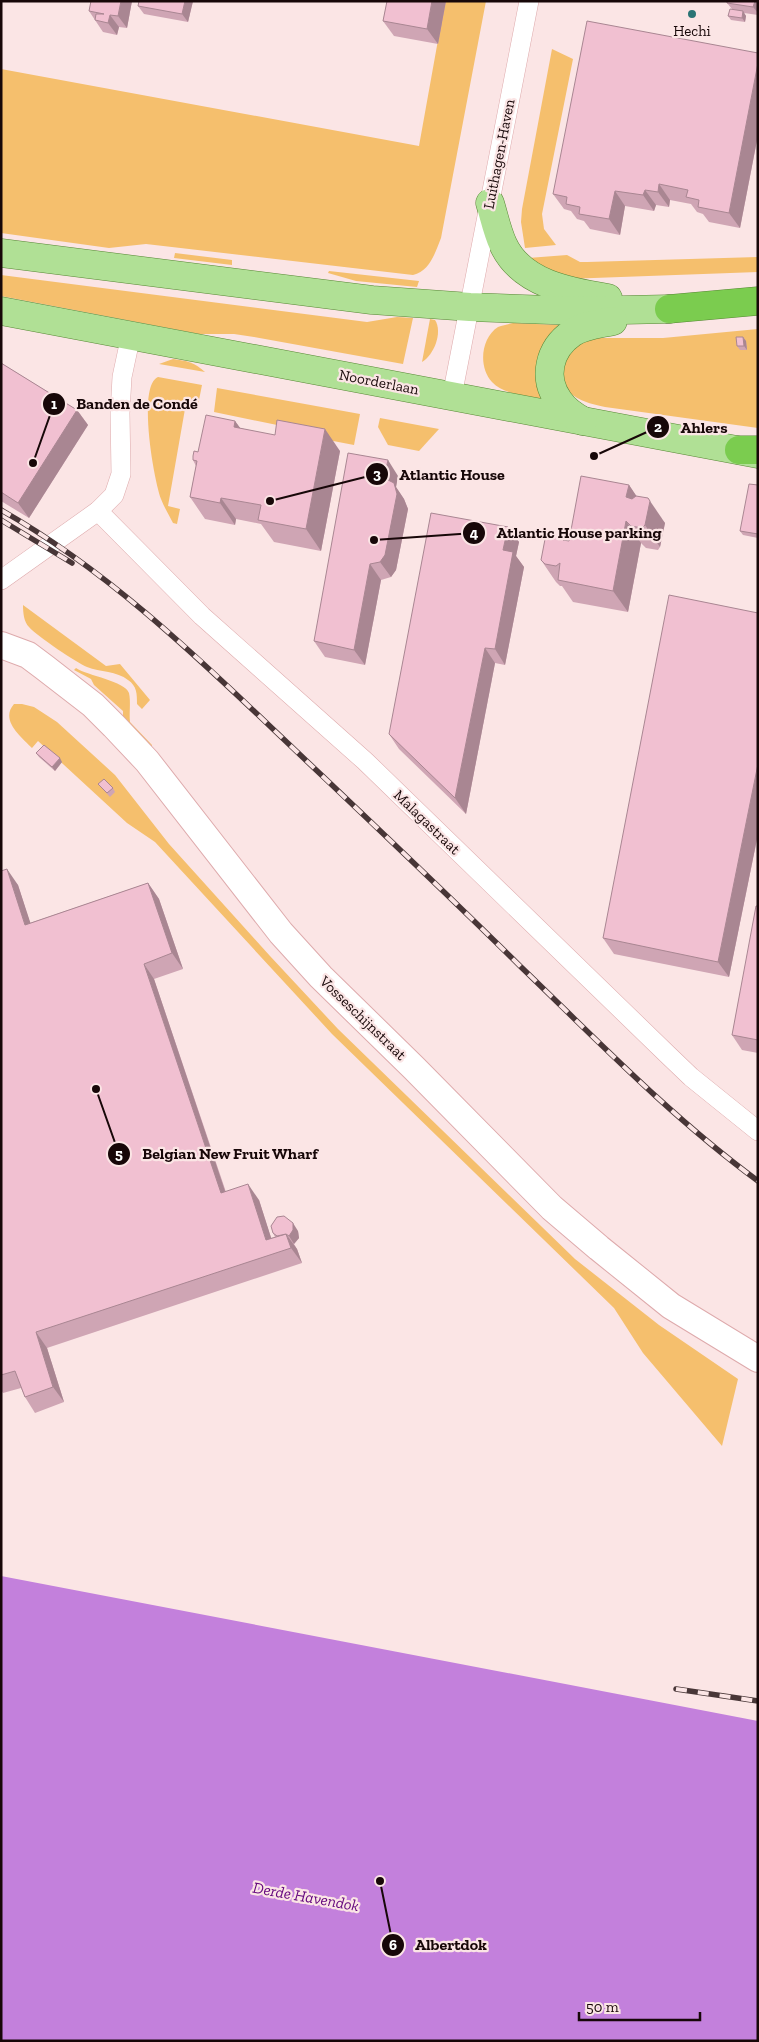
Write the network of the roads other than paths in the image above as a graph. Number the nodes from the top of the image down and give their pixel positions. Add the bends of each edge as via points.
1 (529, 1) edge
2 (490, 203) junction
3 (1, 253) edge
4 (758, 301) edge
5 (470, 307) junction
6 (669, 309) junction
7 (1, 311) edge
8 (131, 335) junction
9 (452, 396) junction
10 (583, 421) junction
11 (751, 451) edge
12 (98, 511) junction
13 (1, 580) edge
14 (1, 645) edge
15 (758, 1130) edge
16 (758, 1360) edge

1 - 2 street, Luithagen-Haven
2 - 5 street, Luithagen-Haven
2 - 6 main road via 503,245 520,266 536,278 553,287 574,292
3 - 5 main road via 362,299
4 - 6 highway
5 - 6 main road via 579,311
5 - 9 street, Luithagen-Haven
6 - 10 main road via 586,327 573,332 554,351 549,374 552,389 559,402
7 - 8 main road, Noorderlaan
8 - 9 main road, Noorderlaan
8 - 12 street via 122,377 121,474 114,495
9 - 10 main road, Noorderlaan
10 - 11 main road, Noorderlaan
12 - 13 street
12 - 15 street, Malagastraat via 202,616 364,761 666,1054
14 - 16 street, Vosseschijnstraat via 44,666 114,726 153,768 314,970 552,1208 671,1306

